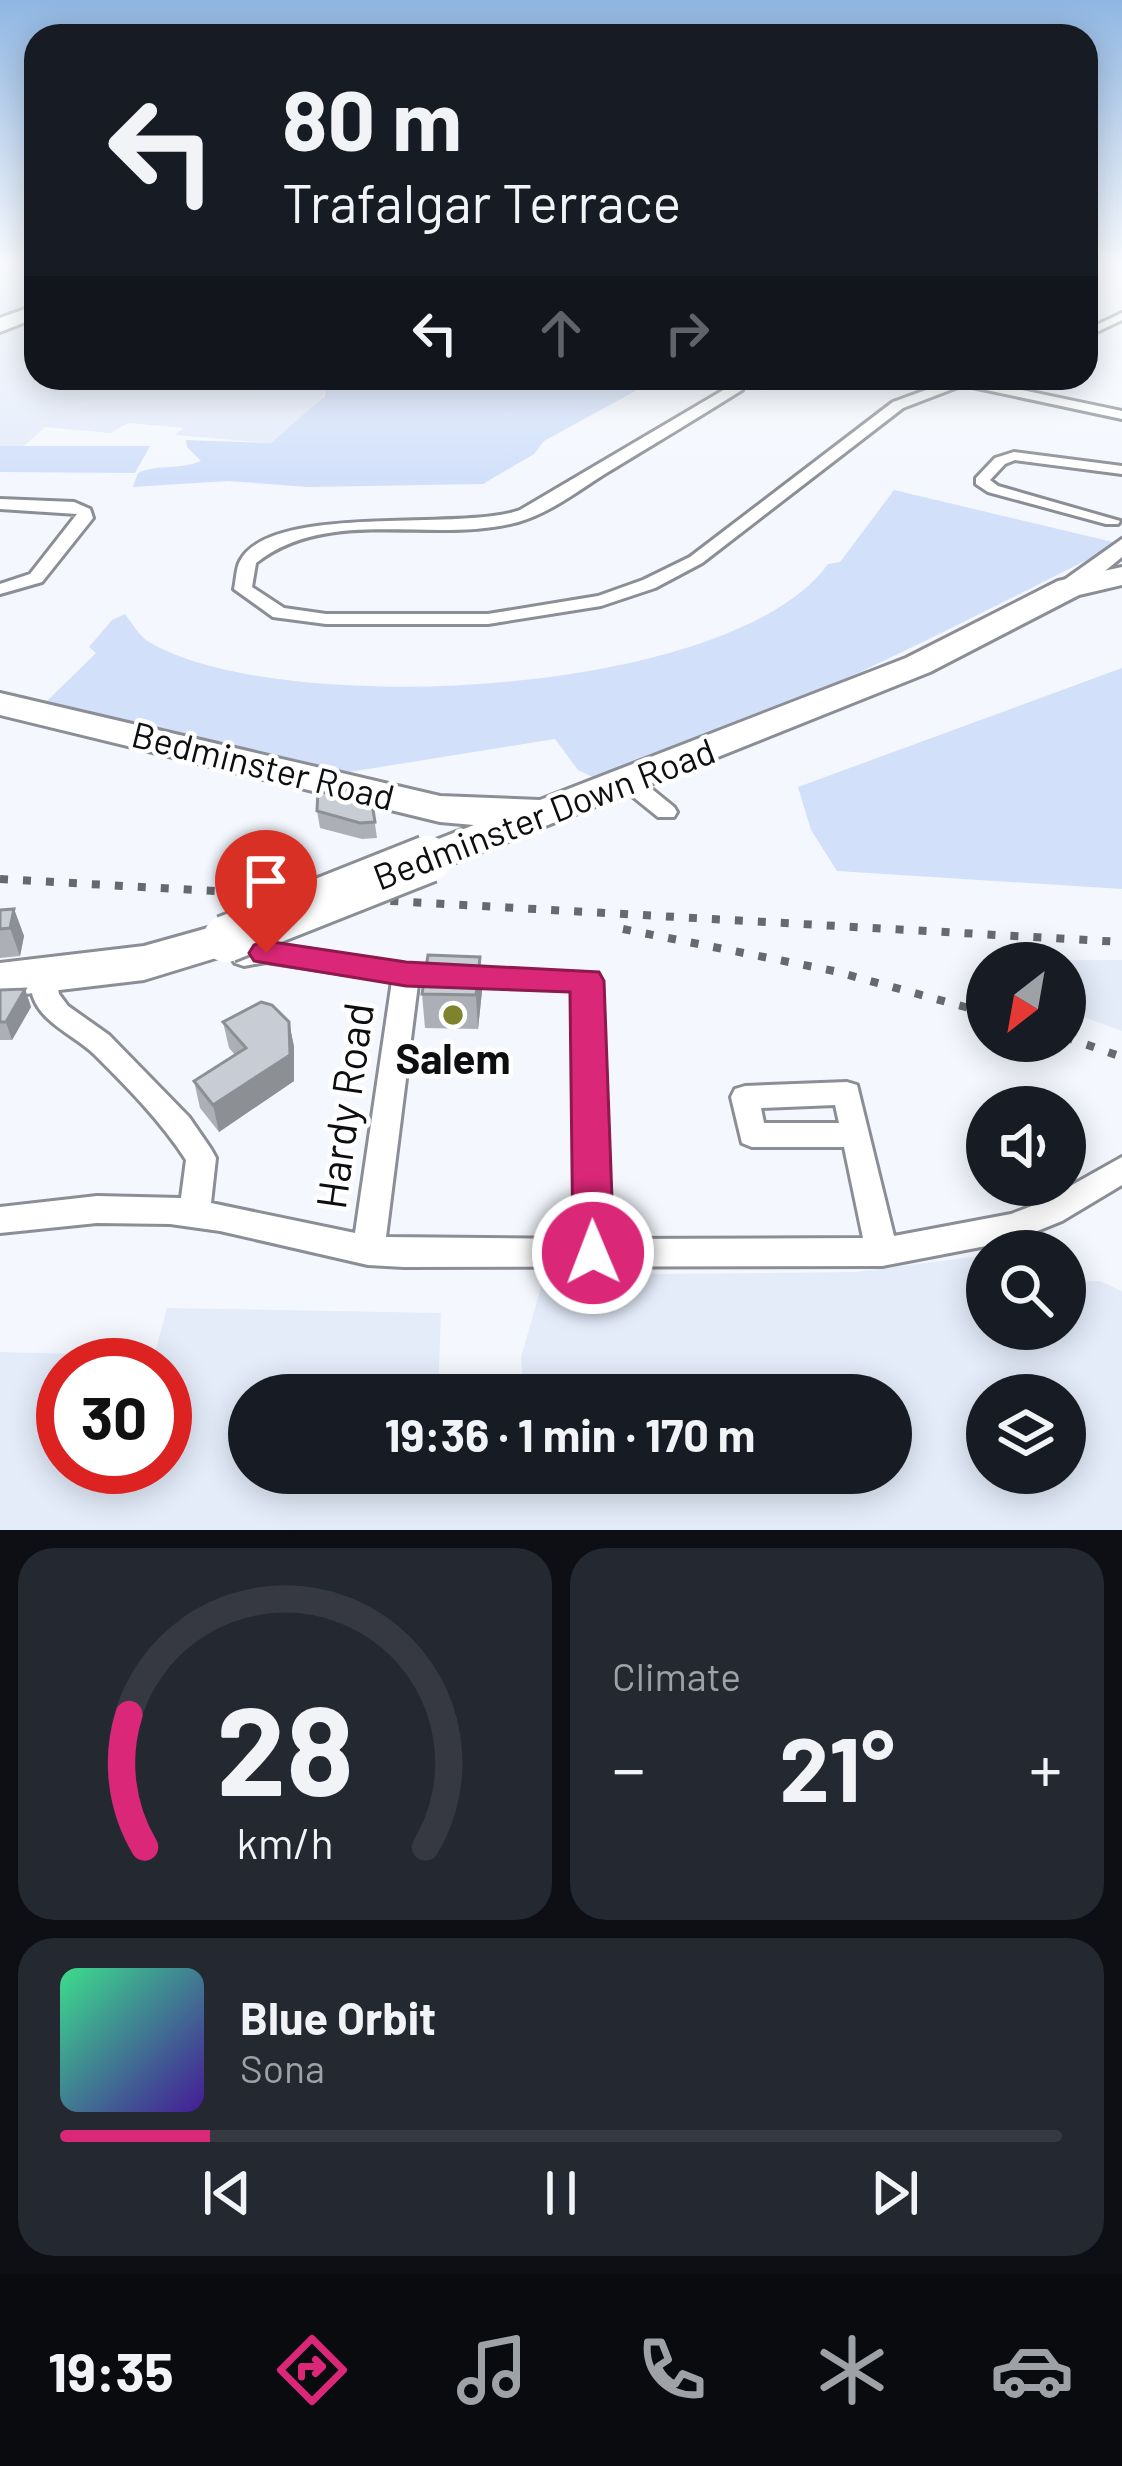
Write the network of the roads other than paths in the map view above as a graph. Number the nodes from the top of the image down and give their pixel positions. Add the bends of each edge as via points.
1 (733, 390) edge
2 (938, 390) edge
3 (1010, 390) edge
4 (1122, 415) edge
5 (1066, 470) dead end
6 (1122, 470) edge
7 (0, 504) edge
8 (1062, 506) junction
9 (1112, 521) dead end
10 (1121, 567) edge
11 (0, 589) edge
12 (0, 704) edge
13 (613, 788) junction
14 (440, 809) junction
15 (666, 812) dead end
16 (428, 860) junction
17 (235, 948) junction
18 (406, 974) junction
19 (22, 978) edge
20 (856, 1135) dead end
21 (1122, 1170) edge
22 (194, 1213) junction
23 (0, 1220) edge
24 (368, 1250) junction
25 (882, 1252) junction
26 (593, 1253) junction

1 - 2 street via 528,513 476,525 306,531 255,554 243,570 243,589 279,613 326,619 488,619 601,601 696,560 898,405
3 - 4 street
5 - 8 street
6 - 8 street via 1014,456 981,478 992,489
7 - 11 street via 74,506 86,518 36,578
8 - 9 street
10 - 13 highway, Bedminster Down Road via 918,665
12 - 14 highway, Bedminster Road
13 - 14 highway, Bedminster Road via 498,812
13 - 15 street
13 - 16 highway, Bedminster Down Road
14 - 16 highway via 463,823 463,833
16 - 17 highway, Bedminster Down Road, bridge
17 - 18 street
17 - 19 highway, Bedminster Down Road
18 - 24 street, Hardy Road
18 - 26 street via 587,981
19 - 22 street via 179,1125 201,1158
20 - 25 street
21 - 25 street via 1012,1227
22 - 23 street via 118,1208
22 - 24 street
24 - 26 street
25 - 26 street

